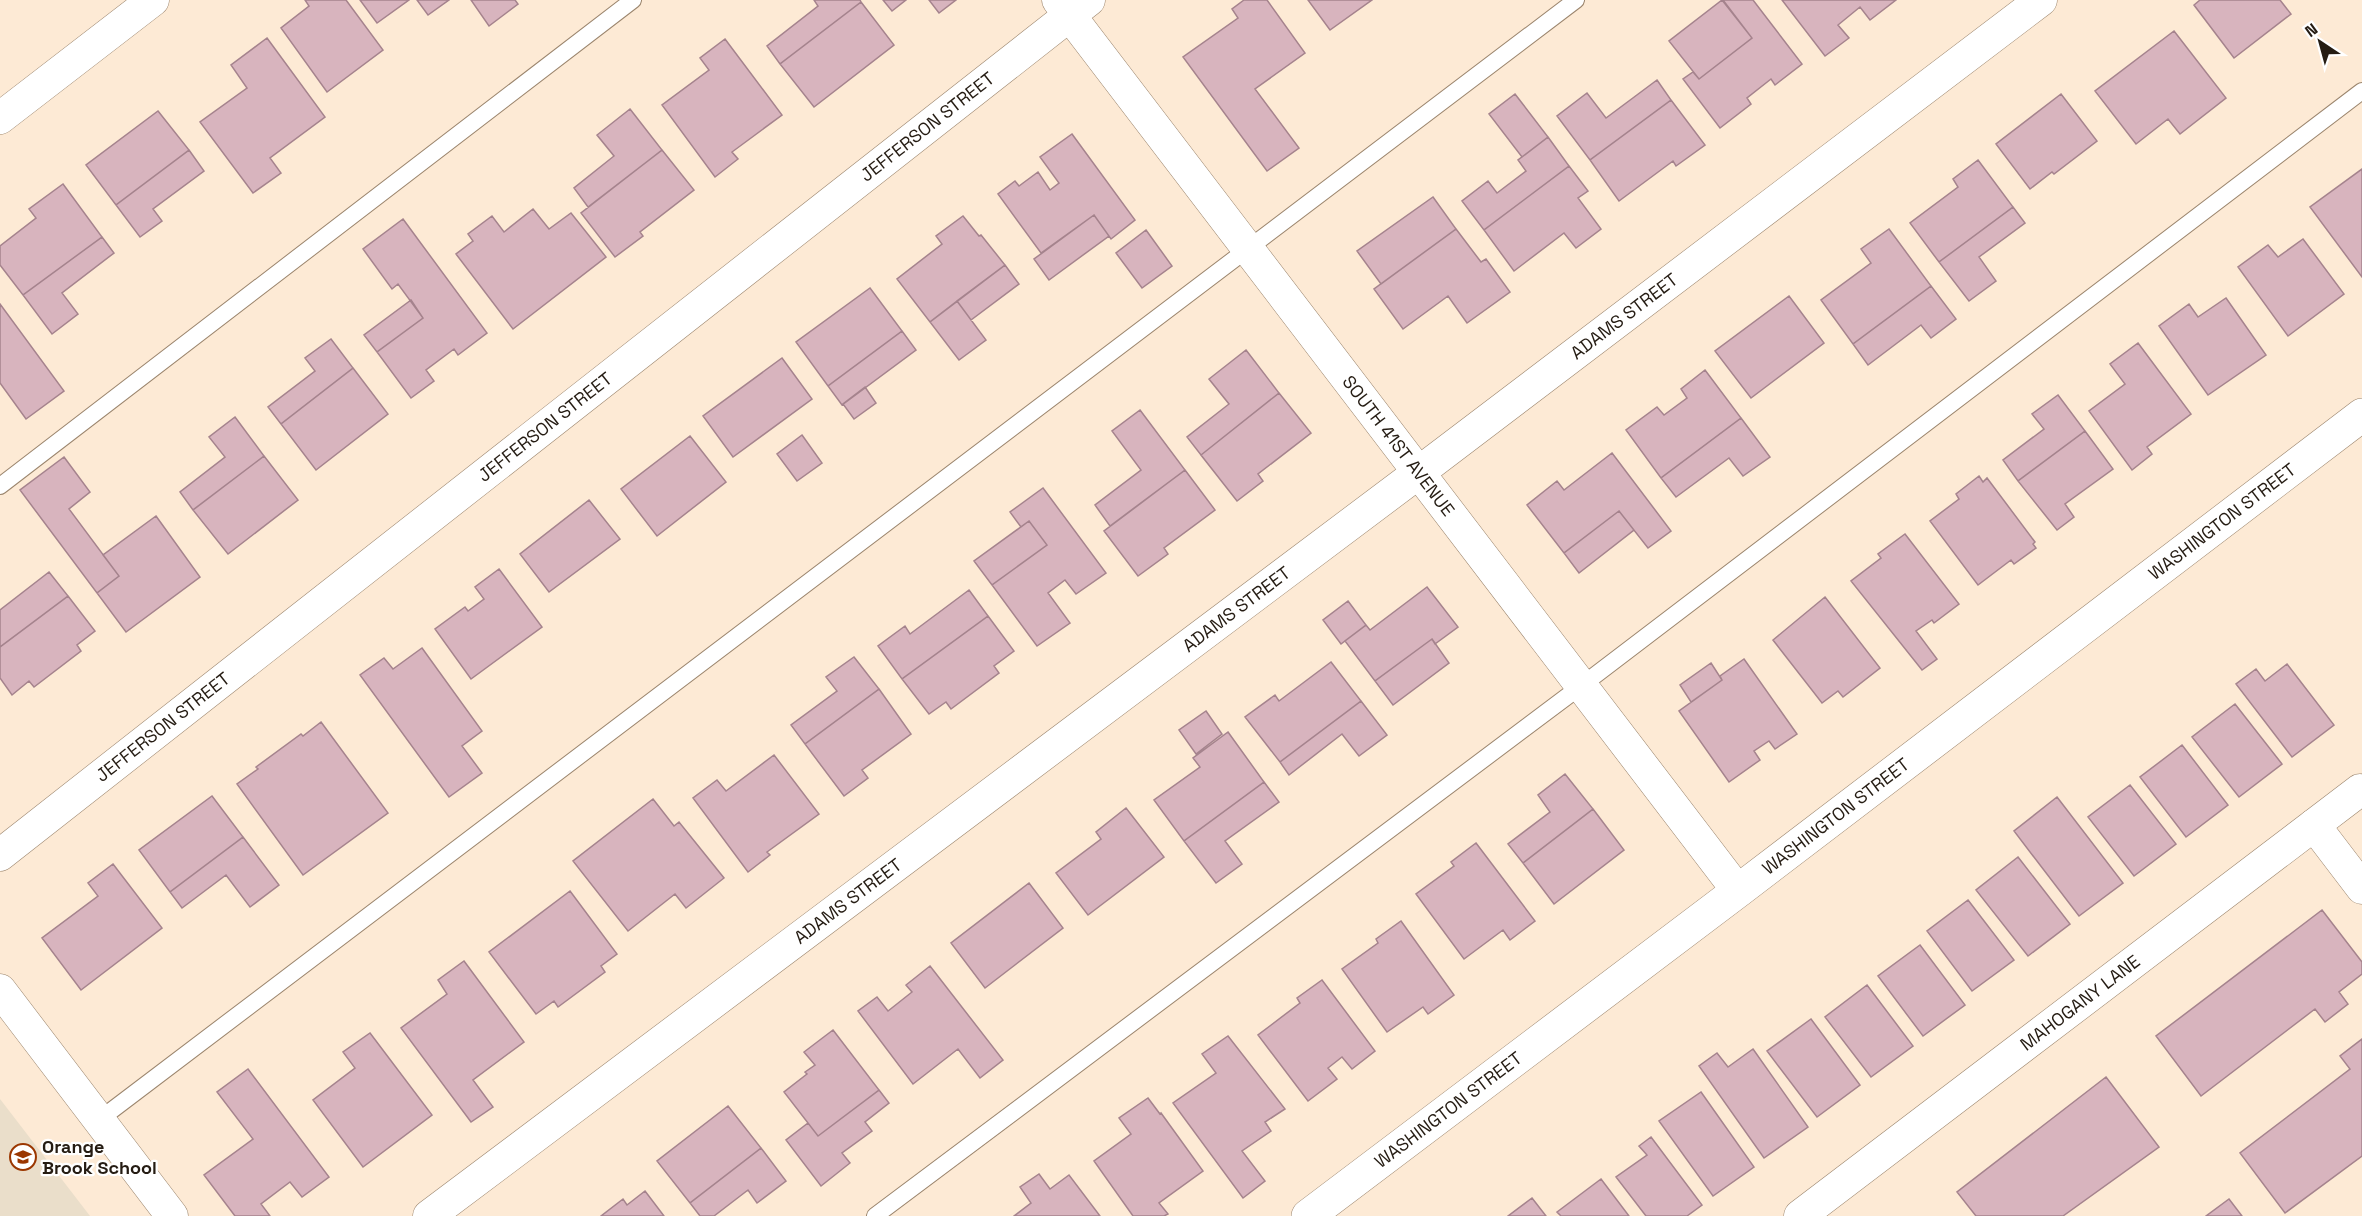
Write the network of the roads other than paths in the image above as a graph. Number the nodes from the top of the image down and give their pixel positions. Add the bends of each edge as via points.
1 (153, 0) edge
2 (633, 0) edge
3 (1576, 0) edge
4 (2041, 0) edge
5 (1072, 5) edge
6 (2362, 91) edge
7 (0, 117) edge
8 (1248, 250) junction
9 (2362, 415) edge
10 (1418, 473) junction
11 (0, 486) edge
12 (1581, 686) junction
13 (2360, 790) dead end
14 (2314, 825) junction
15 (0, 855) edge
16 (2362, 888) edge
17 (1738, 891) junction
18 (0, 990) edge
19 (99, 1120) junction
20 (1311, 1215) edge
21 (172, 1216) edge
22 (429, 1216) edge
23 (875, 1216) edge
24 (1800, 1216) edge

1 - 7 street
2 - 11 lane
3 - 8 lane
4 - 10 street, ADAMS STREET
5 - 8 street, SOUTH 41ST AVENUE
5 - 15 street, JEFFERSON STREET
6 - 12 lane
8 - 10 street, SOUTH 41ST AVENUE
8 - 19 lane
9 - 17 street, WASHINGTON STREET
10 - 12 street, SOUTH 41ST AVENUE
10 - 22 street, ADAMS STREET
12 - 17 street, SOUTH 41ST AVENUE
12 - 23 lane
13 - 14 street, MAHOGANY LANE
14 - 16 street
14 - 24 street, MAHOGANY LANE
17 - 20 street, WASHINGTON STREET
18 - 19 street
19 - 21 street

